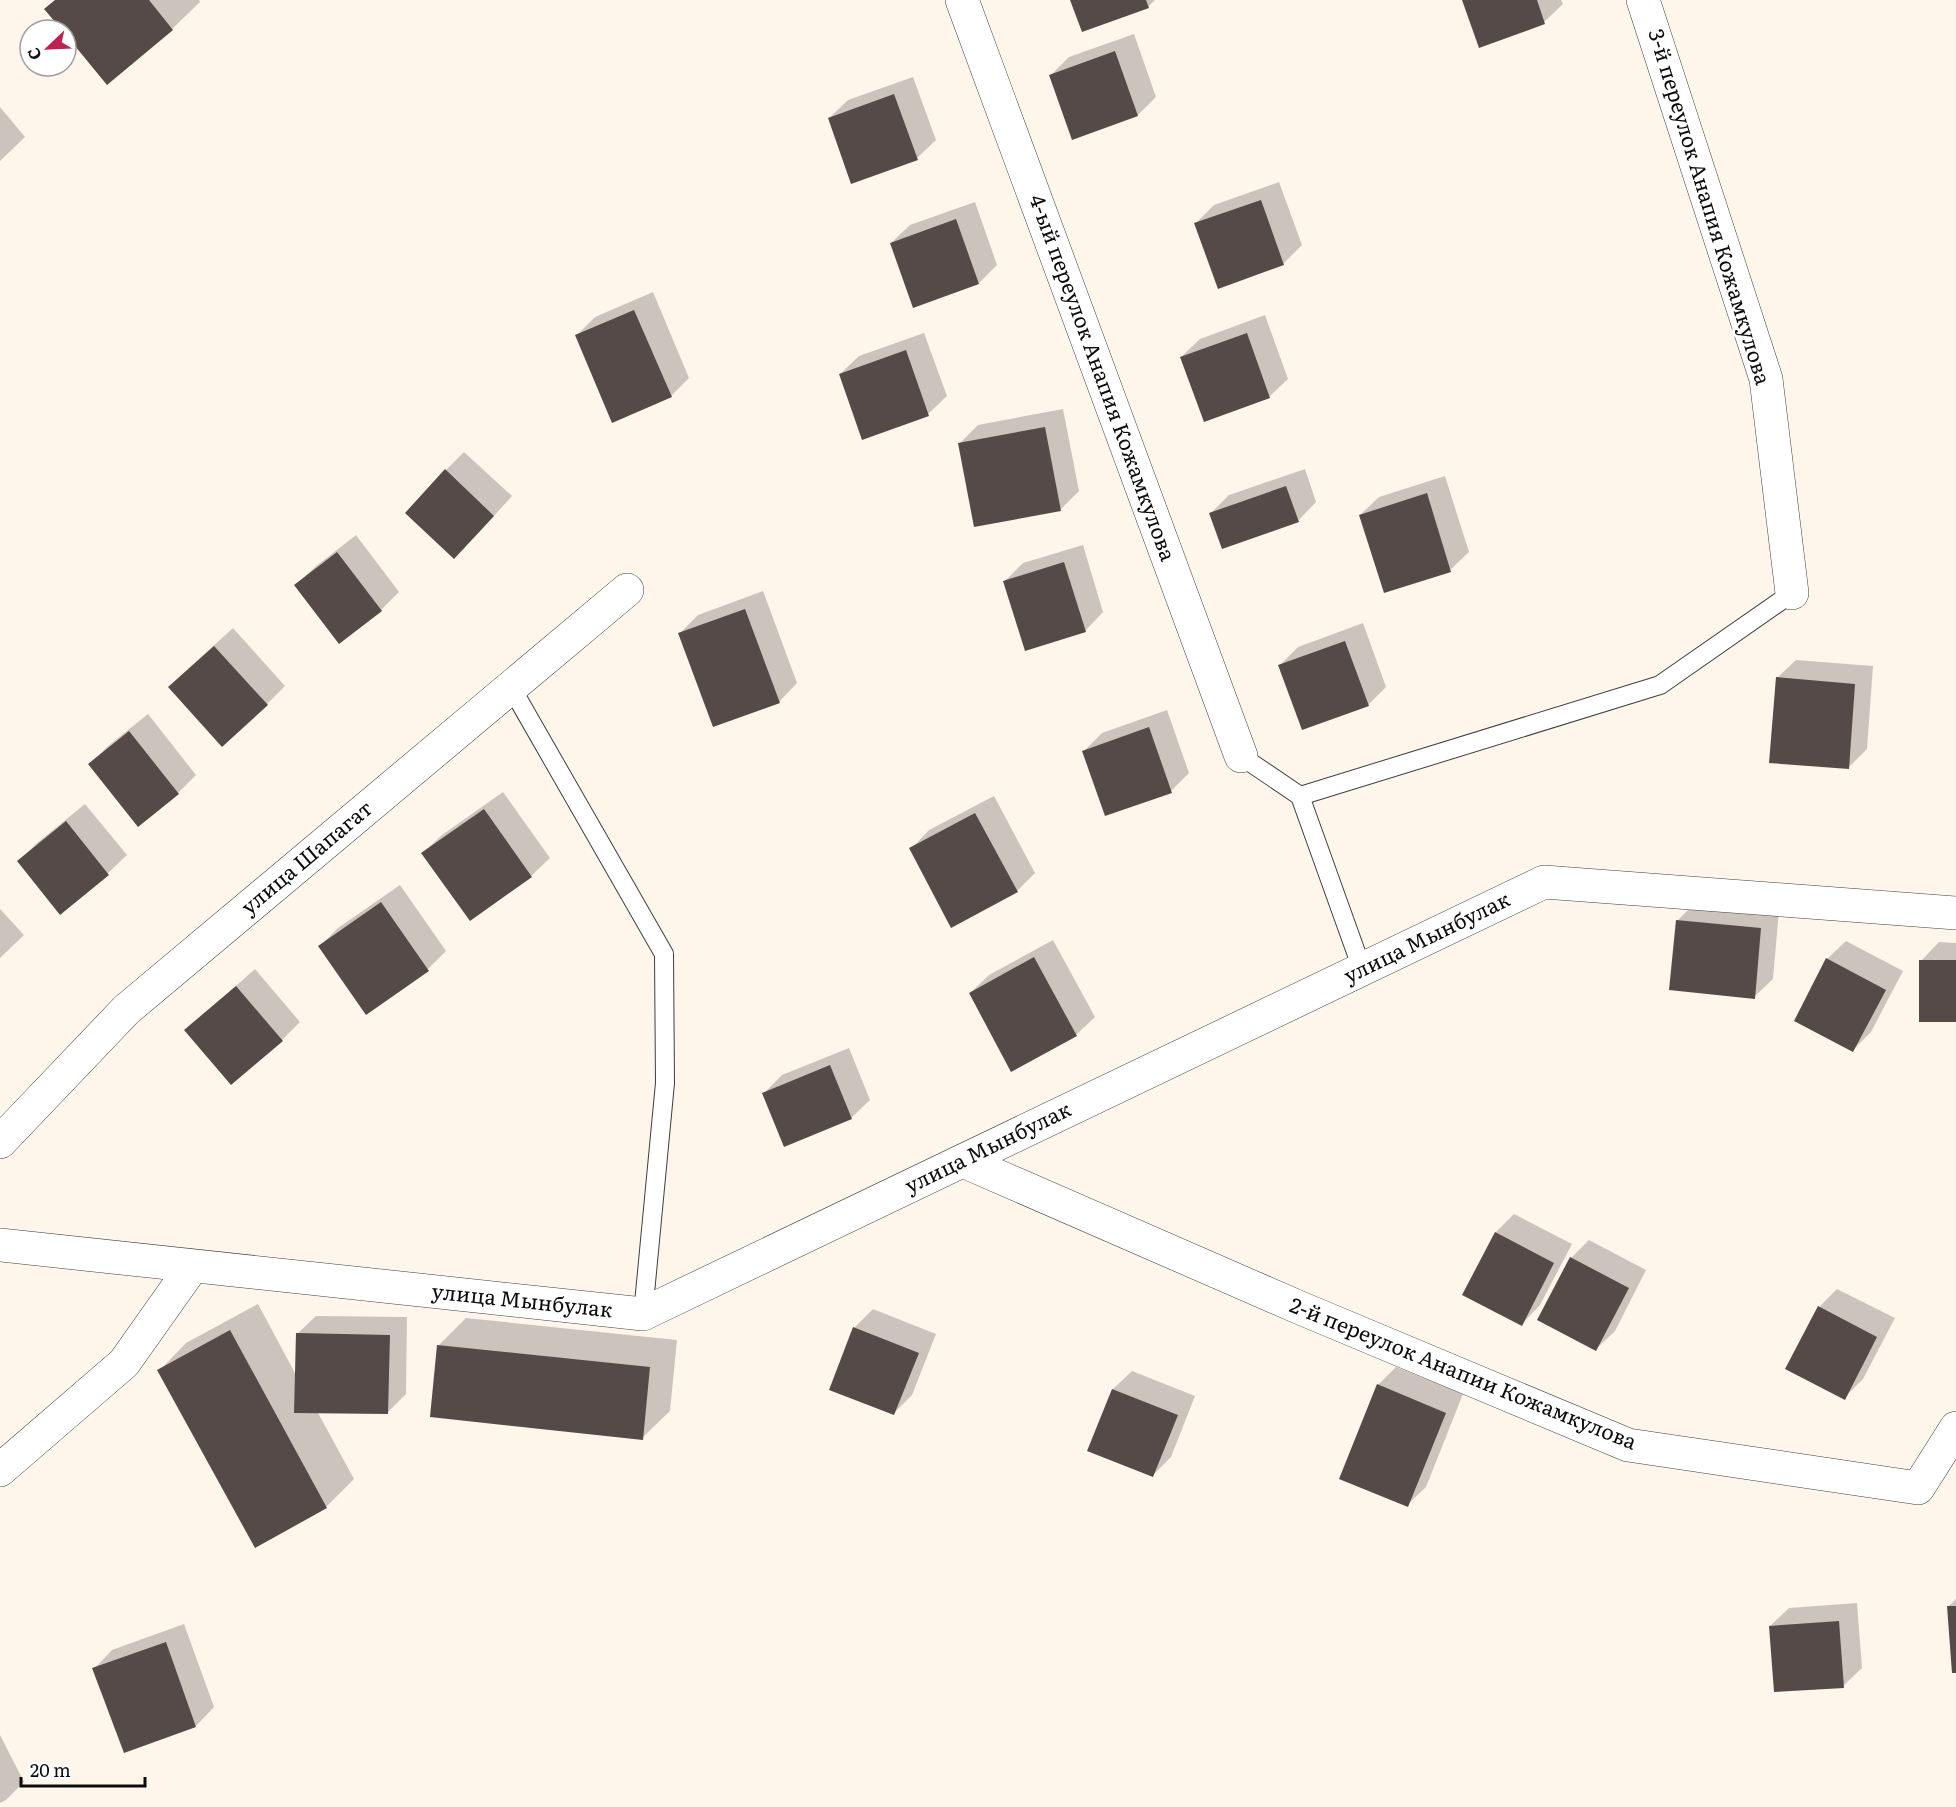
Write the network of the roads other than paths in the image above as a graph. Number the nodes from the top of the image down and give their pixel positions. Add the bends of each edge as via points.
1 (962, 0) edge
2 (1643, 0) edge
3 (627, 590) dead end
4 (1792, 593) joint
5 (511, 687) junction
6 (1241, 756) joint
7 (1300, 796) junction
8 (1956, 914) edge
9 (1362, 969) junction
10 (0, 1142) edge
11 (963, 1161) junction
12 (0, 1245) edge
13 (192, 1267) junction
14 (643, 1314) junction
15 (1956, 1428) edge
16 (0, 1470) edge

1 - 6 street, 4-ый переулок Анапия Кожамкулова
2 - 4 street, 3-й переулок Анапия Кожамкулова via 1766,379
3 - 5 street, улица Шапагат
4 - 7 lane via 1660,685
5 - 10 street, улица Шапагат via 126,1010
5 - 14 lane via 664,954 666,1083
6 - 7 lane
7 - 9 lane
8 - 9 street, улица Мынбулак via 1545,882
9 - 11 street, улица Мынбулак
11 - 14 street, улица Мынбулак
11 - 15 street, 2-й переулок Анапии Кожамкулова via 1628,1445 1918,1488
12 - 13 street, улица Мынбулак
13 - 14 street, улица Мынбулак
13 - 16 street via 124,1363

